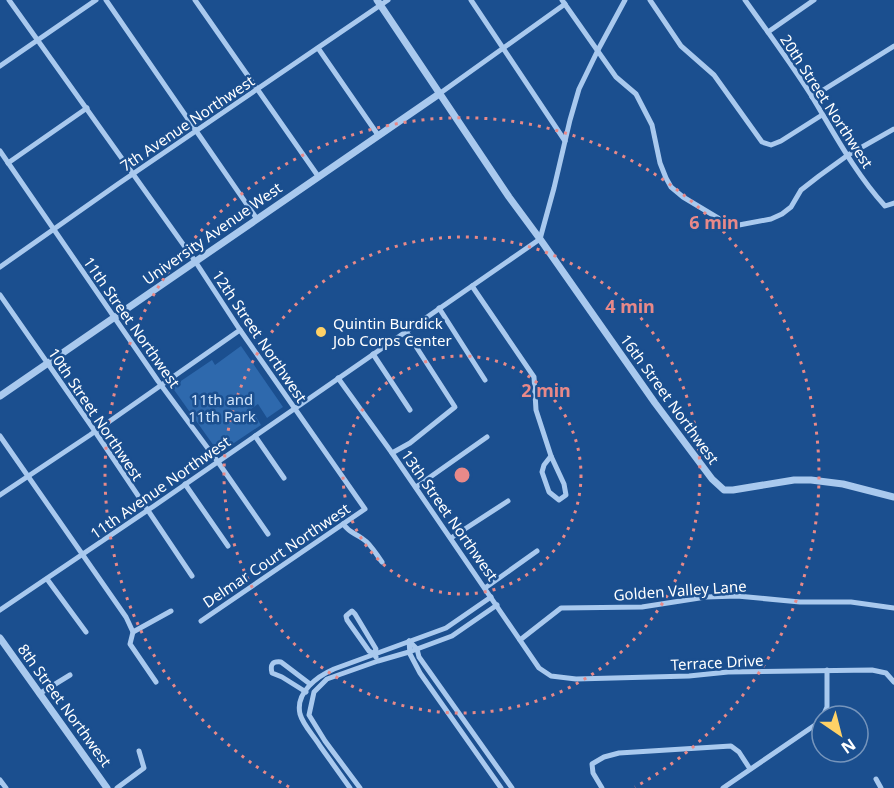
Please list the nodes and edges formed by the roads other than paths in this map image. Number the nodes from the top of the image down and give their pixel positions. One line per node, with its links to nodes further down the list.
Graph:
1 (9, 0): 14 (street, 12th Street Northwest)
2 (96, 0): 14 (street)
3 (105, 0): 26 (street)
4 (195, 0): 20 (street)
5 (388, 0): 12 (street, 7th Avenue Northwest)
6 (471, 0): 17 (street)
7 (625, 0): 18 (street)
8 (650, 0): 24 (street)
9 (745, 0): 13 (street, 20th Street Northwest)
10 (814, 0): 13 (street)
11 (563, 2): 17 (street); 18 (street)
12 (379, 3): 16 (street, 7th Avenue Northwest); 21 (street, 16th Street Northwest)
13 (768, 32): 22 (street, 20th Street Northwest)
14 (38, 40): 19 (street); 23 (street, 12th Street Northwest)
15 (894, 46): 22 (street)
16 (318, 48): 20 (street, 7th Avenue Northwest); 27 (street)
17 (504, 48): 21 (street); 28 (street)
18 (598, 50): 28 (street); 30 (street)
19 (0, 66)
20 (258, 89): 26 (street, 7th Avenue Northwest); 33 (street)
21 (439, 94): 27 (street, University Avenue West); 37 (street, 16th Street Northwest)
22 (812, 97): 24 (street, 20th Street Northwest)
23 (87, 108): 31 (street); 32 (street, 12th Street Northwest)
24 (822, 115): 30 (street, 20th Street Northwest)
25 (894, 129): 30 (street)
26 (196, 131): 32 (street, 7th Avenue Northwest); 35 (street)
27 (378, 135): 33 (street, University Avenue West)
28 (566, 141): 37 (street)
29 (0, 151): 31 (street, 11th Street Northwest)
30 (848, 155): 34 (street, 20th Street Northwest)
31 (8, 163): 36 (street, 11th Street Northwest)
32 (133, 174): 36 (street, 7th Avenue Northwest); 38 (street, 12th Street Northwest)
33 (318, 176): 35 (street, University Avenue West)
34 (894, 203)
35 (257, 219): 38 (street, University Avenue West)
36 (54, 230): 39 (street, 7th Avenue Northwest); 43 (street, 11th Street Northwest)
37 (540, 238): 40 (street, 11th Avenue Northwest); 66 (street, 16th Street Northwest)
38 (195, 261): 43 (street, University Avenue West); 44 (street, 12th Street Northwest)
39 (0, 267)
40 (472, 286): 42 (street, 11th Avenue Northwest); 59 (street)
41 (0, 295): 47 (street, 10th Street Northwest)
42 (439, 308): 45 (street, 11th Avenue Northwest); 49 (street)
43 (114, 317): 47 (street, University Avenue West); 50 (street, 11th Street Northwest)
44 (240, 330): 50 (street); 52 (street, 12th Street Northwest)
45 (406, 331): 46 (street, 11th Avenue Northwest); 58 (street)
46 (373, 354): 48 (street, 11th Avenue Northwest); 53 (street)
47 (47, 363): 51 (street, University Avenue West); 54 (street, 10th Street Northwest)
48 (338, 378): 52 (street, 11th Avenue Northwest); 58 (street, 13th Street Northwest)
49 (485, 380)
50 (162, 385): 54 (street); 60 (street, 11th Street Northwest)
51 (0, 396)
52 (295, 409): 56 (street, 11th Avenue Northwest); 68 (street, 12th Street Northwest)
53 (410, 410)
54 (95, 432): 61 (street); 69 (street, 10th Street Northwest)
55 (0, 436): 61 (street)
56 (255, 436): 60 (street, 11th Avenue Northwest); 62 (street)
57 (487, 437): 64 (street)
58 (392, 453): 64 (street, 13th Street Northwest)
59 (551, 456): 59 (street)
60 (218, 462): 63 (street, 11th Avenue Northwest); 71 (street, 11th Street Northwest)
61 (28, 476): 65 (street); 75 (street)
62 (284, 478)
63 (185, 484): 69 (street, 11th Avenue Northwest); 73 (street)
64 (416, 487): 72 (street, 13th Street Northwest)
65 (0, 495)
66 (894, 497)
67 (508, 501): 72 (street)
68 (365, 509): 70 (street, Delmar Court Northwest)
69 (148, 510): 75 (street, 11th Avenue Northwest); 77 (street, 10th Street Northwest)
70 (343, 524): 76 (street); 85 (street, Delmar Court Northwest)
71 (268, 534)
72 (451, 538): 79 (street, 13th Street Northwest)
73 (228, 546)
74 (537, 551): 79 (street)
75 (82, 555): 78 (street, 11th Avenue Northwest); 87 (street)
76 (382, 562)
77 (192, 576)
78 (47, 579): 83 (street, 11th Avenue Northwest); 86 (street)
79 (485, 588): 80 (street, 13th Street Northwest)
80 (491, 597): 81 (street, 13th Street Northwest); 90 (street)
81 (497, 605): 89 (street, 13th Street Northwest); 91 (street)
82 (894, 608): 89 (street, Golden Valley Lane)
83 (0, 610)
84 (171, 610): 87 (street)
85 (201, 621)
86 (86, 632)
87 (134, 632): 98 (street)
88 (0, 638): 103 (street, 8th Street Northwest)
89 (520, 640): 95 (street, 13th Street Northwest)
90 (409, 641): 91 (street); 92 (street); 93 (street)
91 (417, 649): 92 (street); 117 (street)
92 (410, 652): 94 (street); 116 (street)
93 (374, 654): 93 (street); 94 (street); 100 (street)
94 (378, 661): 101 (street)
95 (539, 668): 96 (street, Terrace Drive)
96 (827, 670): 99 (street, Terrace Drive); 105 (street)
97 (70, 675): 103 (street)
98 (156, 682)
99 (894, 682)
100 (310, 684): 101 (street); 102 (street); 102 (street)
101 (316, 689): 104 (street)
102 (305, 692): 104 (street); 114 (street)
103 (39, 694): 112 (street, 8th Street Northwest)
104 (312, 696): 115 (street)
105 (827, 704)
106 (810, 728): 108 (street)
107 (139, 751): 113 (street)
108 (750, 769): 118 (street); 119 (street)
109 (876, 779): 120 (street)
110 (0, 780): 111 (street)
111 (6, 788)
112 (107, 788)
113 (117, 788)
114 (350, 788)
115 (360, 788)
116 (501, 788)
117 (512, 788)
118 (602, 788)
119 (723, 788)
120 (881, 788)

